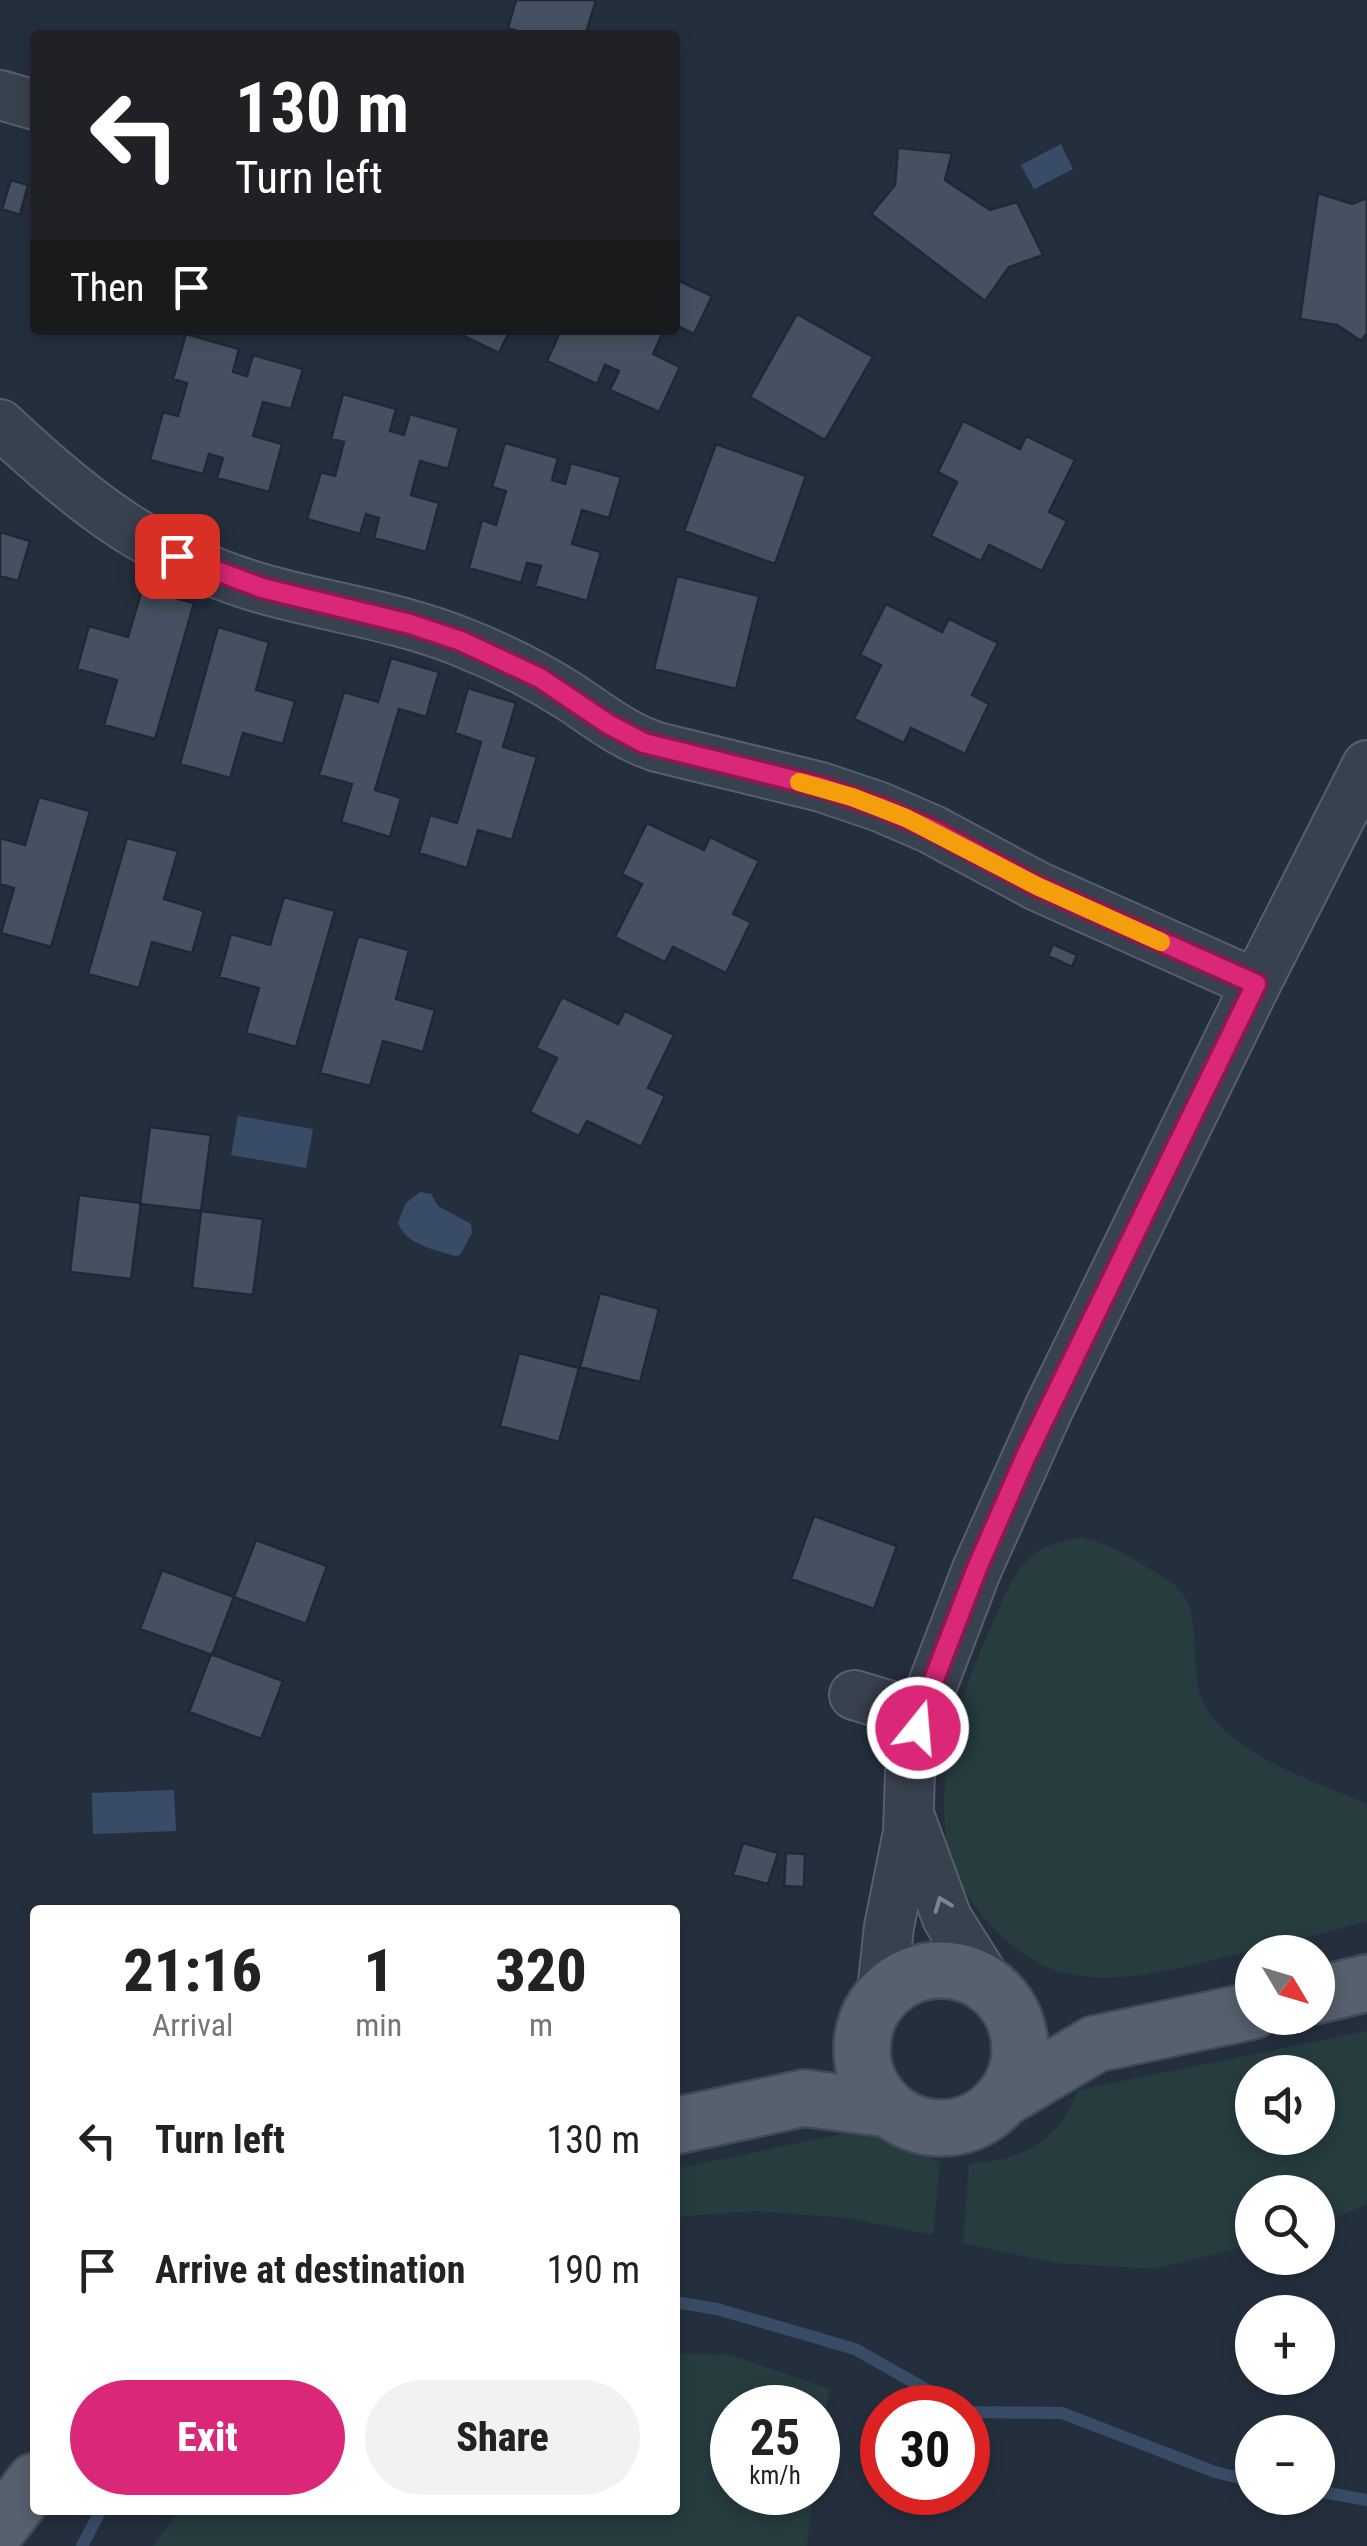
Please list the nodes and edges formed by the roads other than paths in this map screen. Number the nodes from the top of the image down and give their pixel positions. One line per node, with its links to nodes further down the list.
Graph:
1 (0, 95): 2 (street)
2 (30, 103)
3 (0, 424): 5 (street)
4 (1367, 766): 5 (street)
5 (1256, 984): 7 (street)
6 (854, 1695): 7 (street)
7 (921, 1714): 8 (street)
8 (909, 1814): 11 (street, one-way to 8); 12 (street)
9 (1367, 1983): 10 (main road)
10 (1335, 1991)
11 (996, 1992): 12 (main road); 14 (main road); 16 (main road)
12 (874, 2010): 15 (main road); 17 (main road)
13 (1235, 2015): 14 (main road)
14 (1095, 2044): 16 (main road)
15 (804, 2098): 17 (main road); 18 (main road)
16 (1001, 2100): 17 (main road)
17 (889, 2109)
18 (680, 2125)
19 (30, 2488): 20 (main road)
20 (0, 2526)

